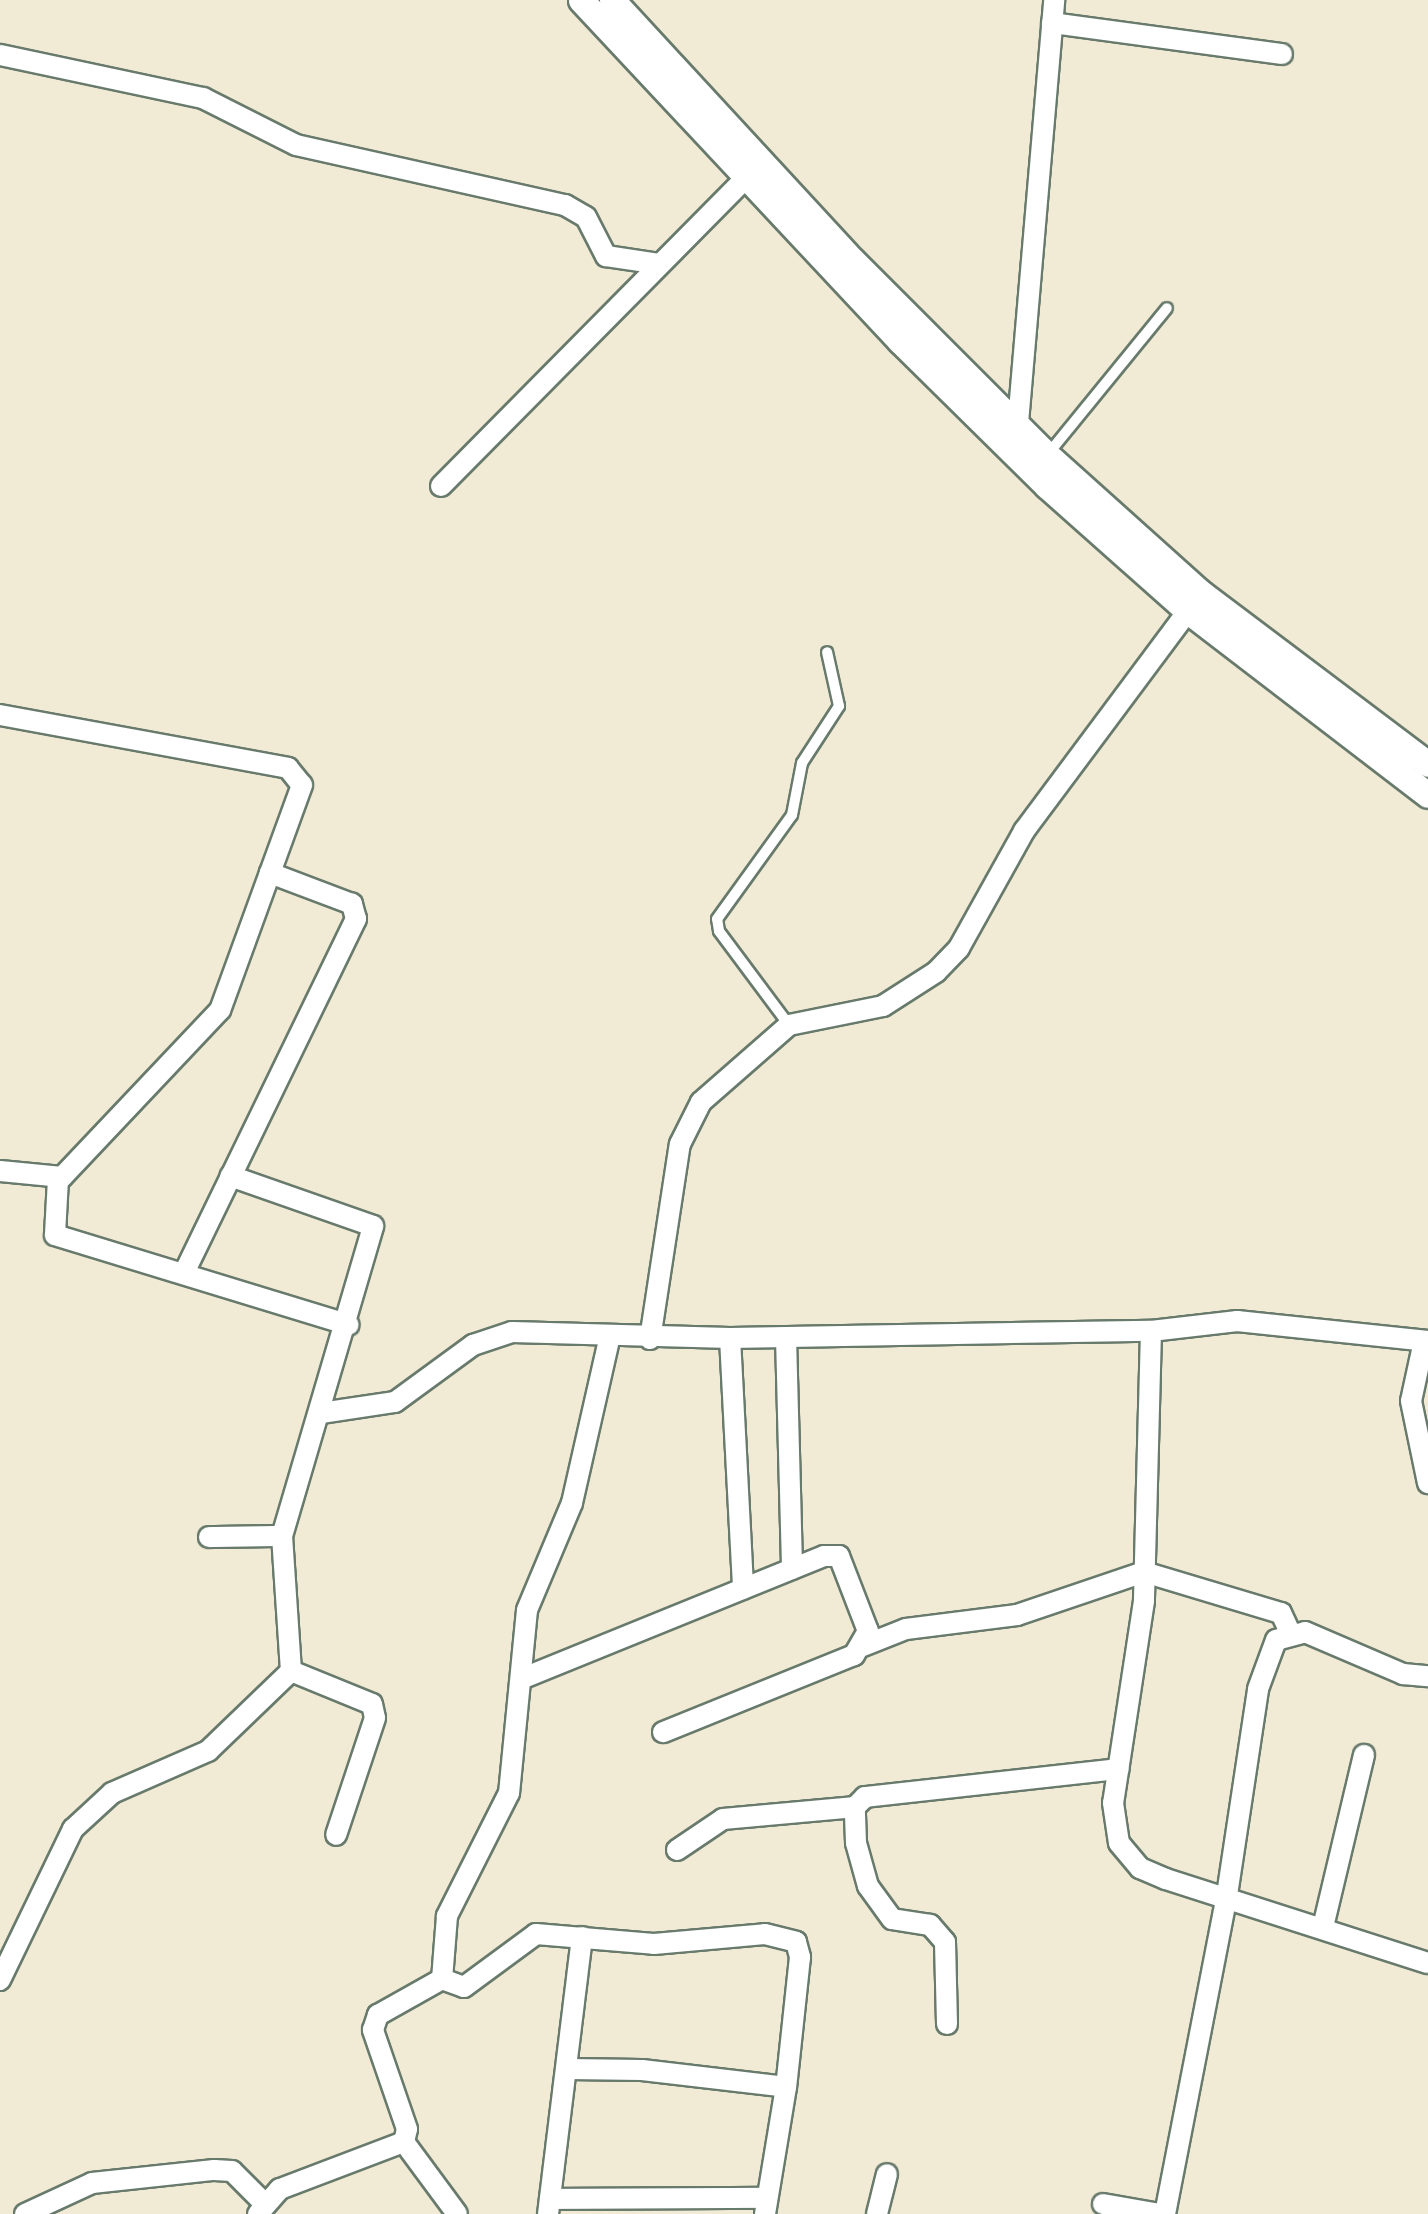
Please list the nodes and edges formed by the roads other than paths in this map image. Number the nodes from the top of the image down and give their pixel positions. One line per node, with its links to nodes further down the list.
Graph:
1 (581, 0): 7 (street)
2 (612, 0): 10 (street)
3 (1054, 0): 4 (street)
4 (1052, 23): 5 (street); 10 (street)
5 (1282, 54)
6 (0, 55): 8 (street)
7 (747, 176): 8 (street); 13 (street)
8 (660, 264): 12 (street)
9 (1167, 308): 11 (lane)
10 (1018, 423): 11 (street)
11 (1048, 454): 16 (street)
12 (441, 486)
13 (1188, 611): 17 (street); 19 (street)
14 (828, 652): 19 (lane)
15 (0, 715): 18 (street)
16 (1428, 764)
17 (1428, 795)
18 (270, 874): 21 (street); 22 (street)
19 (789, 1025): 28 (street)
20 (0, 1172): 22 (street)
21 (230, 1176): 23 (street); 24 (street)
22 (58, 1179): 23 (street)
23 (184, 1272): 24 (street)
24 (349, 1325): 31 (street)
25 (1151, 1331): 26 (street); 30 (street); 36 (street)
26 (786, 1337): 27 (street); 35 (street)
27 (730, 1338): 28 (street); 37 (street)
28 (650, 1339): 29 (street)
29 (609, 1340): 31 (street); 42 (street)
30 (1426, 1341): 32 (street)
31 (321, 1413): 33 (street)
32 (1428, 1483)
33 (282, 1536): 34 (street); 40 (street)
34 (209, 1538)
35 (792, 1568): 37 (street); 39 (street)
36 (1144, 1572): 38 (street); 39 (street); 45 (street)
37 (744, 1588): 42 (street)
38 (1290, 1632): 41 (street); 49 (street)
39 (862, 1646): 43 (street)
40 (291, 1671): 47 (street); 54 (street)
41 (1428, 1676)
42 (520, 1678): 53 (street)
43 (664, 1732)
44 (1364, 1756): 50 (street)
45 (1118, 1768): 46 (street); 49 (street)
46 (855, 1807): 48 (street); 55 (street)
47 (336, 1835)
48 (678, 1850)
49 (1228, 1895): 50 (street); 67 (street)
50 (1323, 1927): 52 (street)
51 (582, 1938): 53 (street); 56 (street); 57 (street)
52 (1428, 1963)
53 (442, 1978): 58 (street)
54 (0, 1980)
55 (947, 2024)
56 (568, 2069): 57 (street); 61 (street)
57 (786, 2087): 62 (street)
58 (404, 2142): 63 (street); 65 (street)
59 (887, 2174): 66 (street)
60 (1102, 2204): 67 (street)
61 (549, 2206): 62 (street)
62 (766, 2206)
63 (260, 2208): 64 (street)
64 (25, 2214)
65 (457, 2214)
66 (877, 2214)
67 (1163, 2214)

